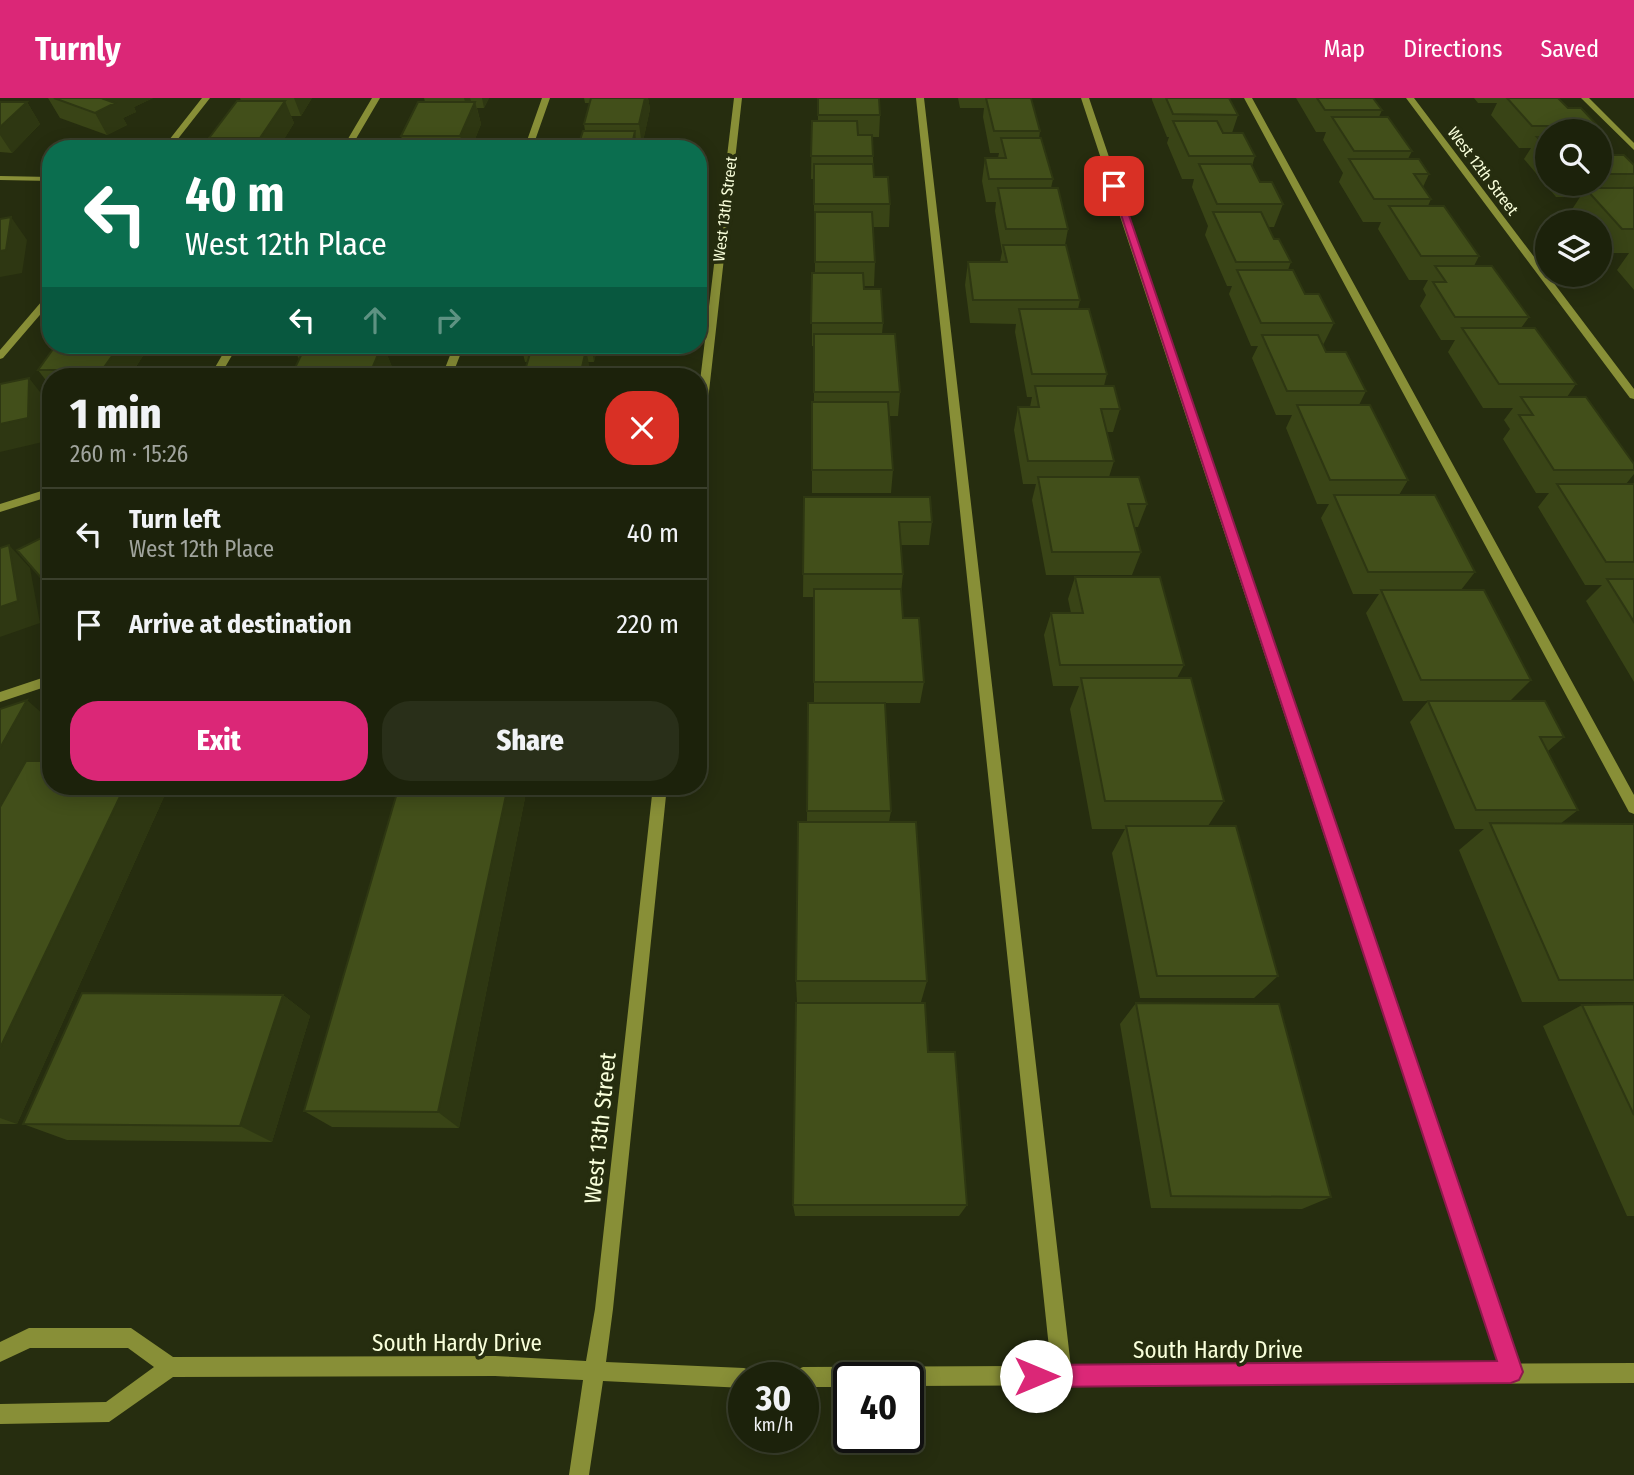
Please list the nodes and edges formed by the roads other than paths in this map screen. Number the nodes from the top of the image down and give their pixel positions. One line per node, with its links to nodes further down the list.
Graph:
1 (206, 98): 10 (street)
2 (376, 98): 11 (street)
3 (546, 98): 12 (street)
4 (738, 98): 18 (street, West 13th Street)
5 (920, 98): 31 (street)
6 (1085, 98): 29 (street)
7 (1248, 98): 25 (street)
8 (1410, 98): 19 (street, West 12th Street)
9 (1585, 98): 13 (street)
10 (173, 140)
11 (351, 140)
12 (531, 140)
13 (1634, 148)
14 (0, 178): 15 (street)
15 (42, 179)
16 (42, 307): 17 (street)
17 (0, 356)
18 (707, 368)
19 (1634, 396)
20 (42, 495): 21 (street)
21 (0, 508)
22 (42, 683): 23 (street)
23 (0, 697)
24 (659, 795): 28 (street, West 13th Street)
25 (1634, 808)
26 (0, 1352): 27 (street)
27 (170, 1367): 28 (street, South Hardy Drive); 34 (street)
28 (596, 1372): 32 (street, South Hardy Drive); 35 (street, West 13th Street)
29 (1511, 1372): 30 (street, South Hardy Drive); 31 (street, South Hardy Drive)
30 (1634, 1373)
31 (1062, 1376): 33 (street, South Hardy Drive)
32 (728, 1377)
33 (819, 1377)
34 (0, 1414)
35 (579, 1475)

